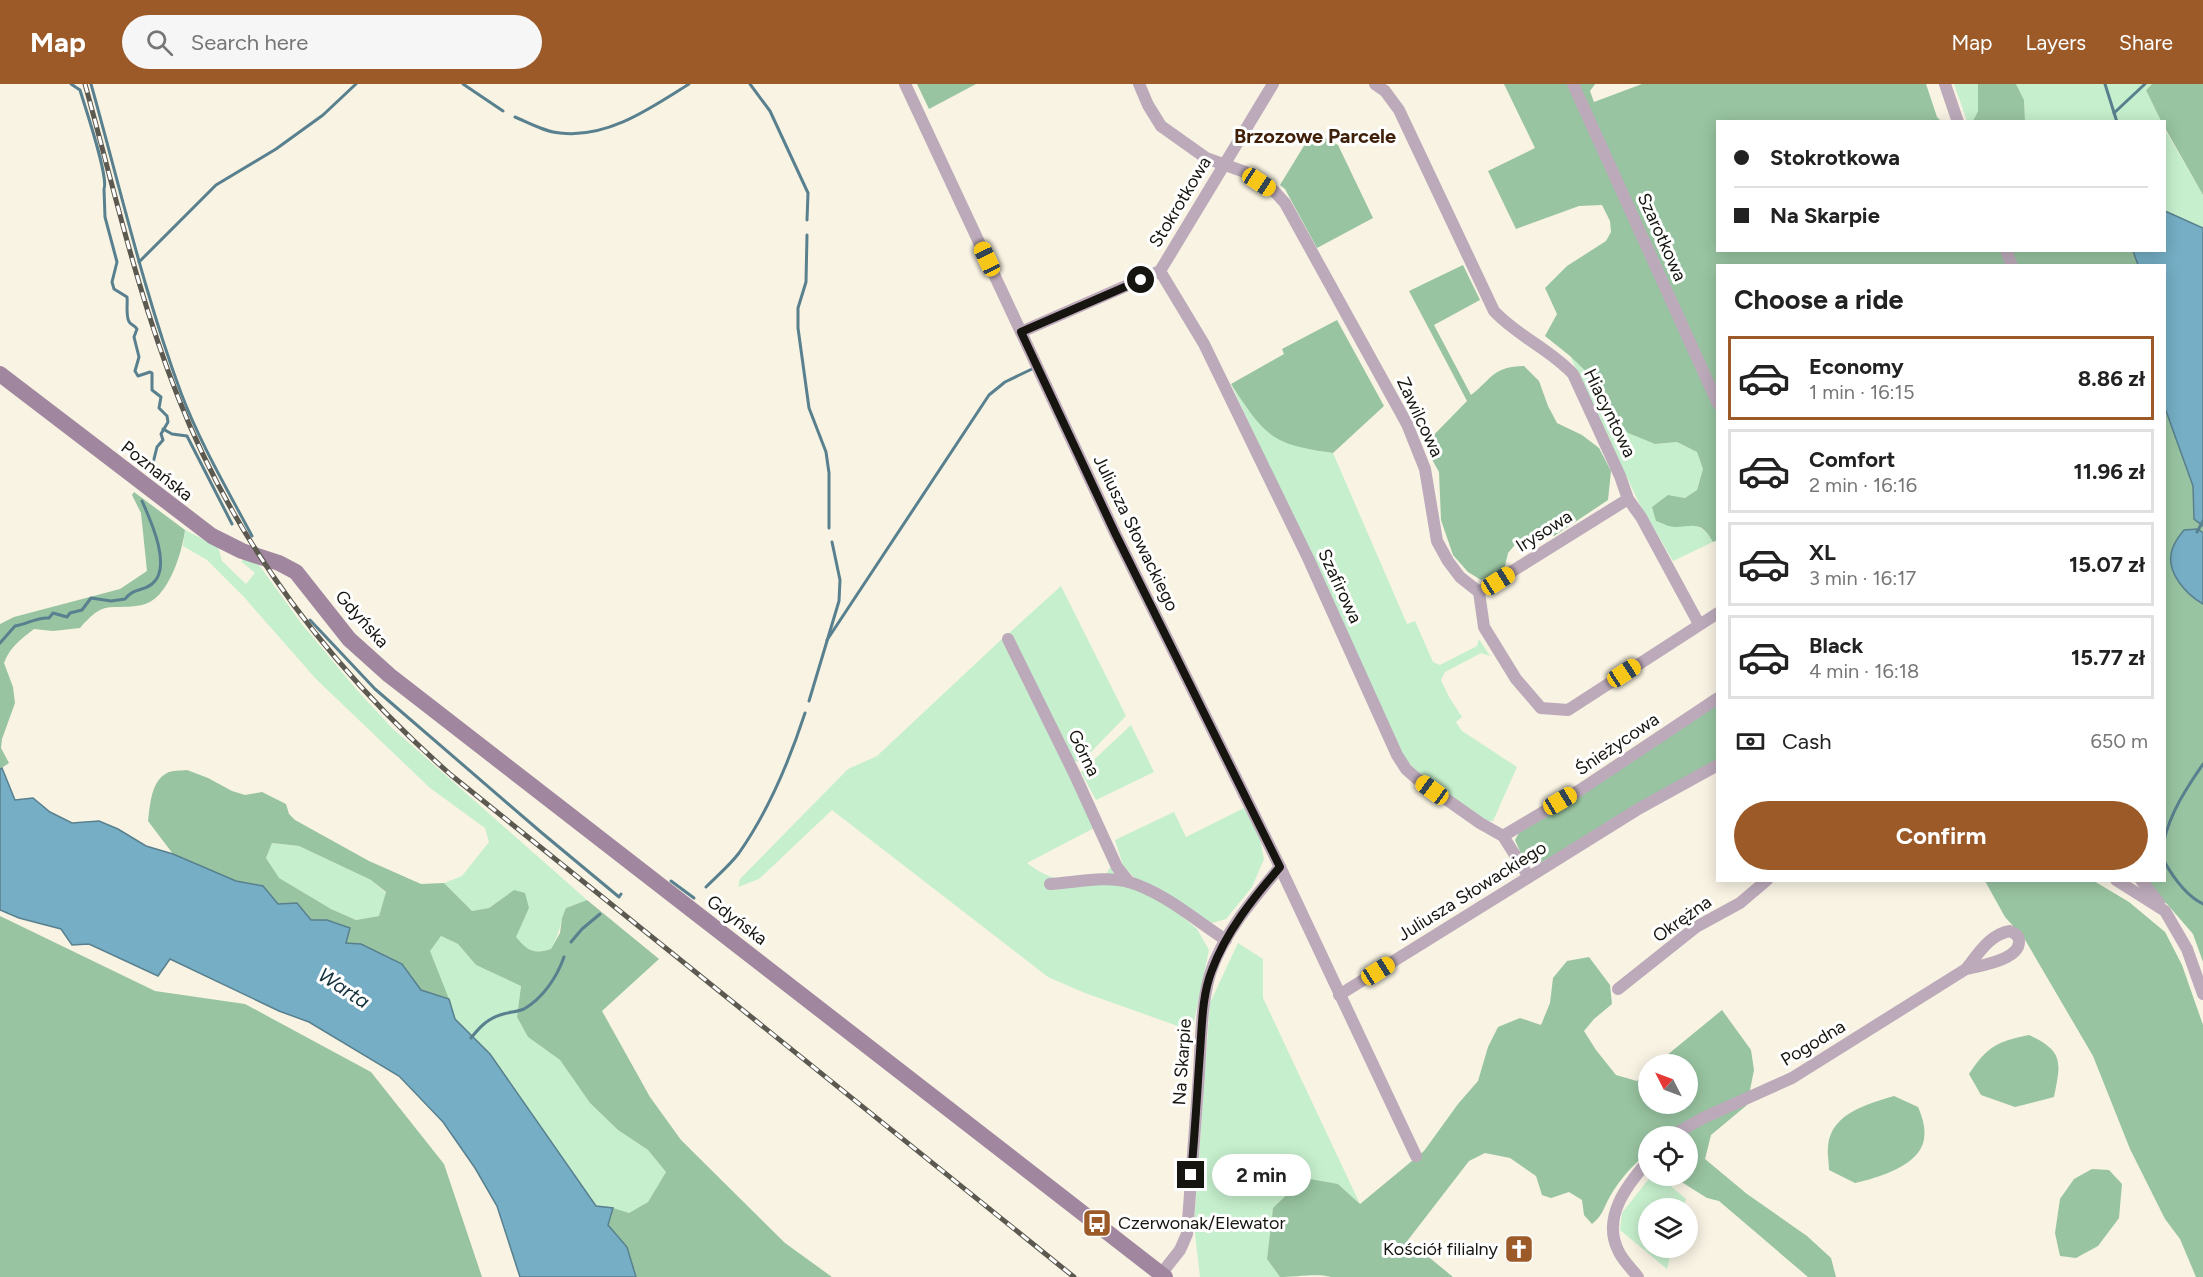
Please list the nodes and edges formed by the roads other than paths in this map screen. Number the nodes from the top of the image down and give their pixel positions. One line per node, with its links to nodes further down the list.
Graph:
1 (906, 84): 10 (street, Juliusza Słowackiego)
2 (1139, 84): 8 (street, Zawilcowa)
3 (1273, 84): 8 (street, Stokrotkowa)
4 (1375, 84): 13 (street, Hiacyntowa)
5 (1572, 84): 12 (street, Szarotkowa)
6 (1945, 84): 7 (street)
7 (1957, 120)
8 (1224, 165): 9 (street, Stokrotkowa); 15 (street, Zawilcowa)
9 (1160, 272): 10 (street, Stokrotkowa); 21 (street, Szafirowa)
10 (1021, 332): 22 (street, Juliusza Słowackiego)
11 (0, 374): 14 (main road, Poznańska)
12 (1716, 400)
13 (1628, 499): 15 (street, Irysowa); 17 (street, Hiacyntowa)
14 (302, 578): 38 (main road, Gdyńska)
15 (1479, 592): 17 (street)
16 (1716, 614): 17 (street)
17 (1700, 624)
18 (1008, 639): 24 (street, Górna)
19 (1716, 699): 21 (street, Śnieżycowa)
20 (1716, 766): 23 (street, Juliusza Słowackiego)
21 (1503, 836): 23 (street)
22 (1280, 867): 30 (street, Na Skarpie); 34 (street, Juliusza Słowackiego)
23 (1528, 877): 34 (street, Juliusza Słowackiego)
24 (1129, 882): 28 (street); 30 (street)
25 (1765, 882): 32 (street, Okrężna)
26 (2119, 882): 29 (street)
27 (2143, 882): 29 (street)
28 (1050, 884)
29 (2165, 911): 33 (street)
30 (1226, 940): 38 (street, Na Skarpie)
31 (1966, 969): 35 (street, Pogodna)
32 (1618, 989)
33 (2203, 994)
34 (1339, 995): 36 (street, Juliusza Słowackiego)
35 (1689, 1126)
36 (1416, 1156)
37 (1638, 1174): 39 (street)
38 (1163, 1275)
39 (1638, 1277)

